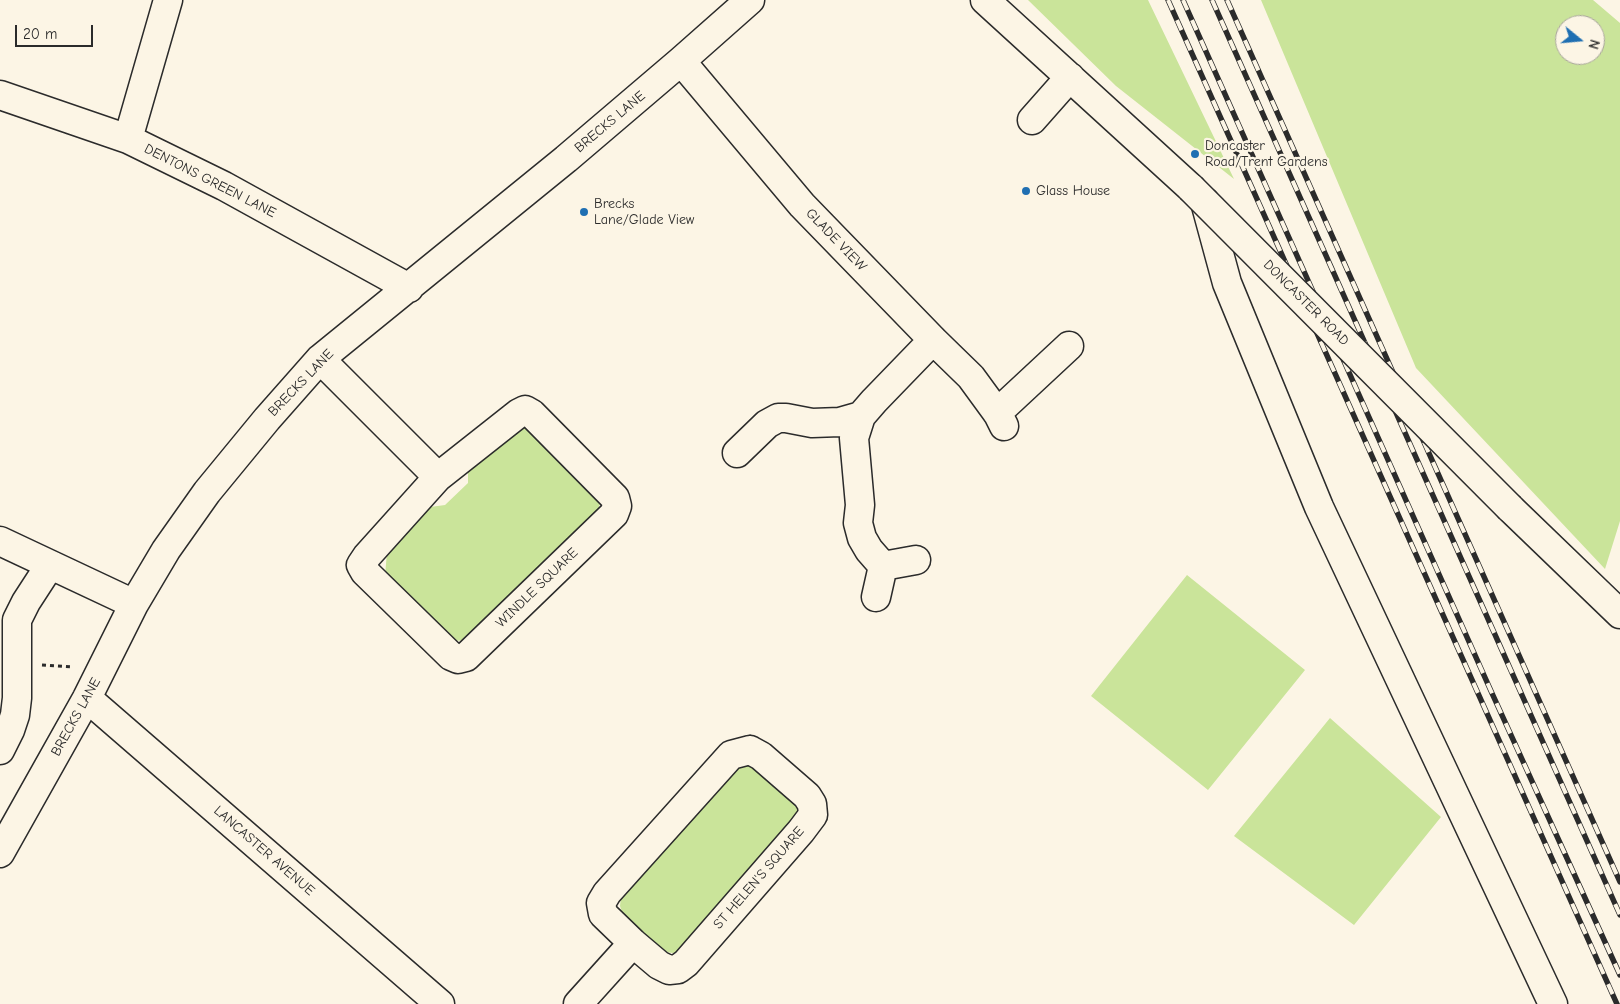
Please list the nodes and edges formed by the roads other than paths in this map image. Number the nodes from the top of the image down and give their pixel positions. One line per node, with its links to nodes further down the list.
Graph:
1 (168, 0): 8 (street)
2 (750, 0): 4 (street, BRECKS LANE)
3 (986, 0): 5 (street, DONCASTER ROAD)
4 (682, 61): 10 (street, BRECKS LANE); 11 (street, GLADE VIEW)
5 (1070, 77): 7 (street); 9 (street, DONCASTER ROAD)
6 (0, 95): 8 (street, DENTONS GREEN LANE)
7 (1032, 120)
8 (128, 139): 10 (street, DENTONS GREEN LANE)
9 (1198, 195): 23 (street, DONCASTER ROAD, bridge); 30 (street)
10 (410, 288): 13 (street, BRECKS LANE)
11 (933, 340): 12 (street, GLADE VIEW); 14 (street)
12 (1069, 346)
13 (320, 359): 16 (street); 22 (street, BRECKS LANE)
14 (861, 416): 15 (street); 20 (street)
15 (737, 453)
16 (438, 477): 16 (street, WINDLE SQUARE)
17 (0, 541): 19 (street)
18 (916, 560): 20 (street)
19 (50, 564): 22 (street); 25 (street)
20 (884, 566): 21 (street)
21 (876, 597)
22 (134, 604): 24 (street, BRECKS LANE)
23 (1620, 614)
24 (87, 698): 26 (street, BRECKS LANE); 28 (street, LANCASTER AVENUE)
25 (0, 750)
26 (0, 853)
27 (633, 943): 27 (street, ST HELEN'S SQUARE); 29 (street)
28 (440, 1004)
29 (578, 1004)
30 (1553, 1004)

